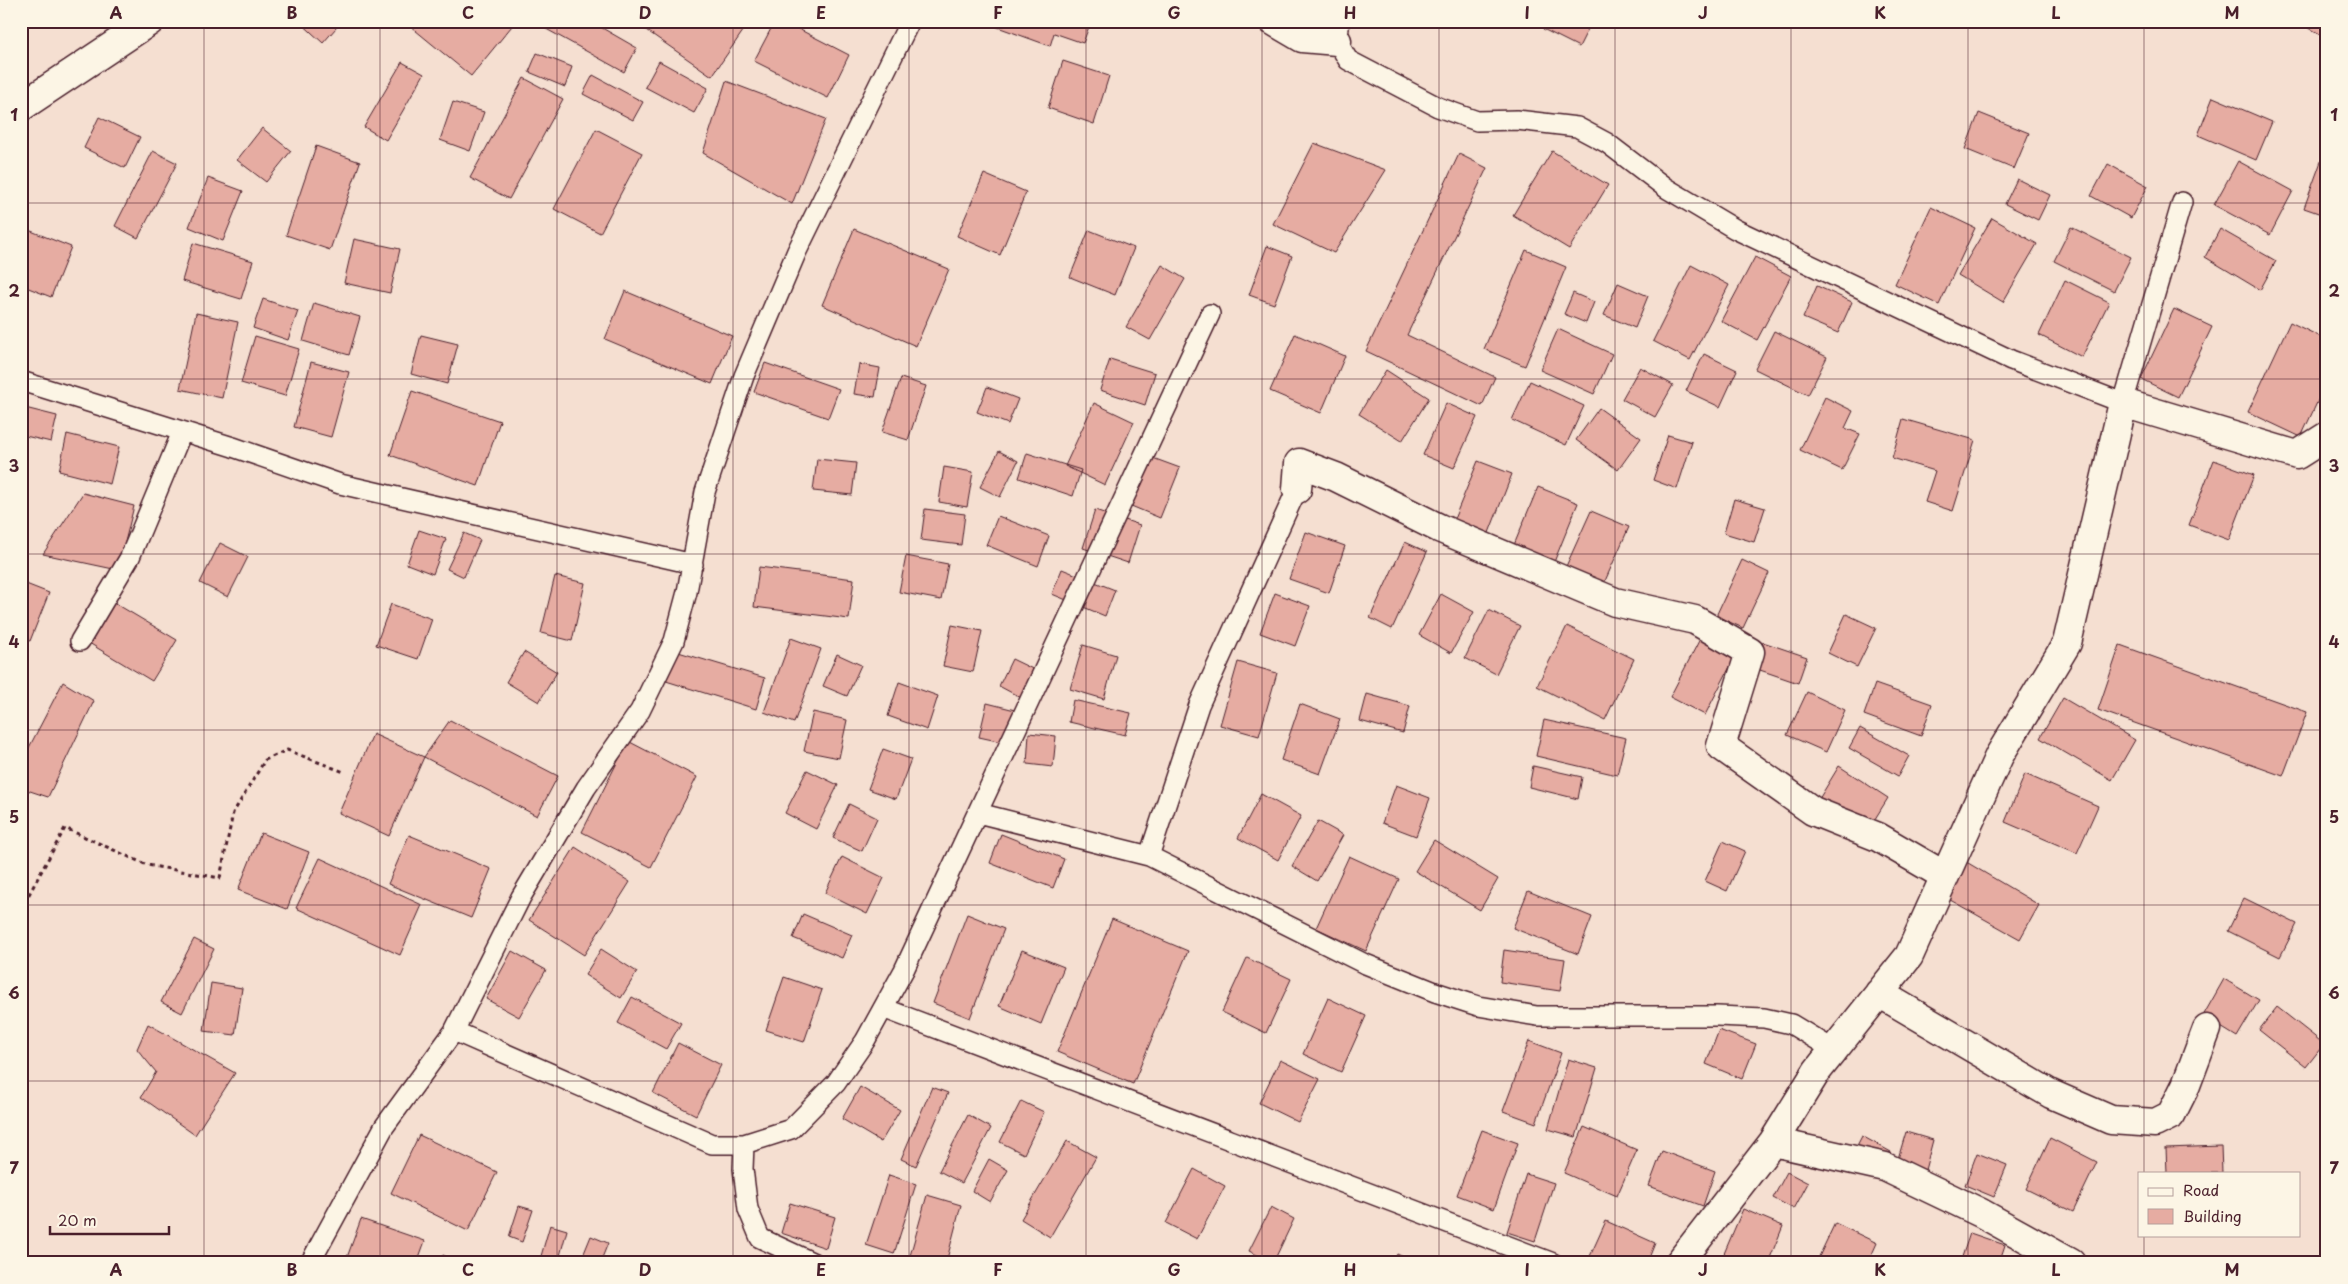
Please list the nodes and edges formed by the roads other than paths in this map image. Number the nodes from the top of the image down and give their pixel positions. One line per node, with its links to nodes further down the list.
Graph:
1 (150, 21): 5 (street)
2 (910, 21): 13 (lane)
3 (1274, 21): 4 (street)
4 (1338, 31): 9 (lane)
5 (21, 107)
6 (2182, 202): 9 (lane)
7 (1210, 314): 15 (lane)
8 (21, 380): 10 (lane)
9 (2123, 403): 11 (street); 17 (street)
10 (182, 432): 13 (lane); 14 (lane)
11 (2327, 436)
12 (1297, 489): 16 (lane); 17 (street)
13 (692, 564): 21 (lane)
14 (80, 641)
15 (978, 813): 16 (lane); 19 (lane)
16 (1149, 856): 22 (lane)
17 (1945, 876): 18 (street)
18 (1879, 993): 20 (street); 22 (street)
19 (883, 1008): 24 (lane); 27 (lane)
20 (2207, 1028)
21 (454, 1031): 24 (lane); 25 (lane)
22 (1834, 1050): 23 (street)
23 (1774, 1142): 28 (street); 29 (street)
24 (744, 1144): 26 (lane)
25 (310, 1263)
26 (814, 1263)
27 (1553, 1263)
28 (1679, 1263)
29 (2071, 1263)

